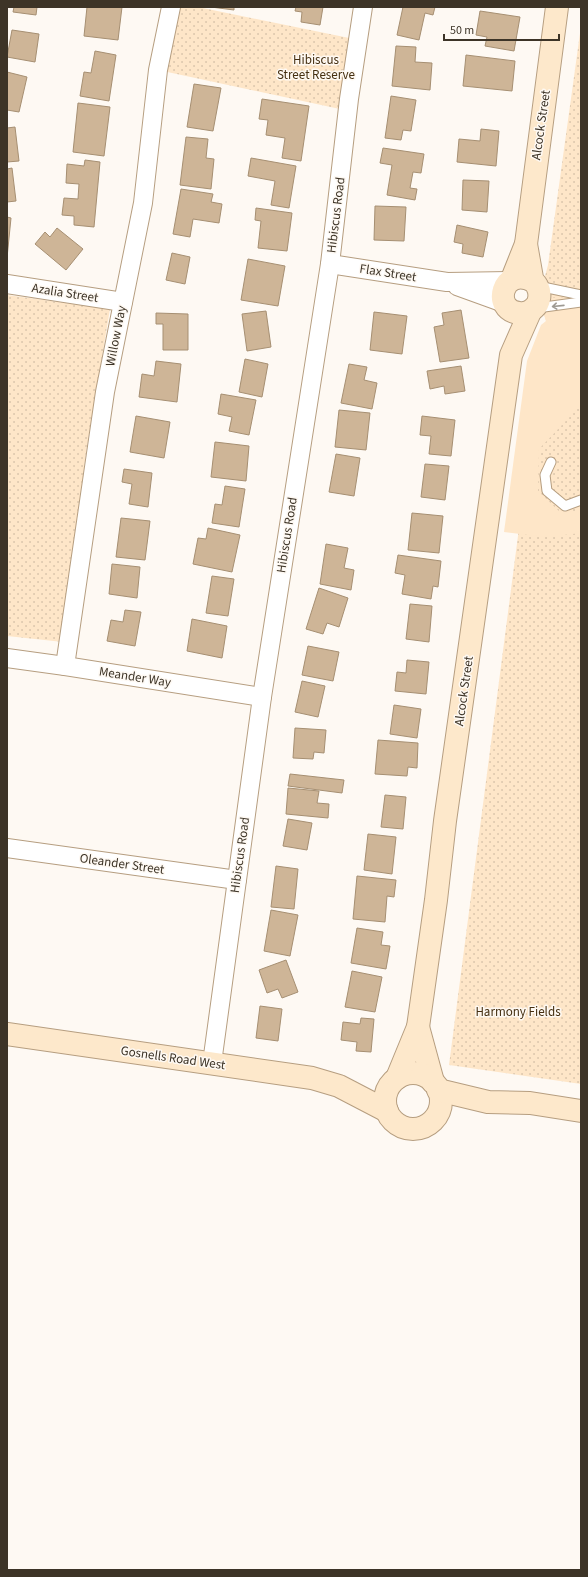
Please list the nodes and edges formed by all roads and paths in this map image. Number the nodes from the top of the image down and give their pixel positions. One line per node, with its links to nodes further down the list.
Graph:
1 (170, 7): 9 (street, Willow Way)
2 (364, 7): 4 (street, Hibiscus Road)
3 (557, 7): 6 (main road, Alcock Street)
4 (330, 264): 5 (street, Flax Street); 18 (street, Hibiscus Road)
5 (446, 282): 6 (street, Flax Street); 11 (street, Flax Street)
6 (523, 282): 8 (lane); 11 (main road, Alcock Street); 12 (main road, Alcock Street)
7 (7, 284): 9 (street, Azalia Street)
8 (581, 295)
9 (123, 302): 17 (street, Willow Way)
10 (581, 302): 12 (lane, one-way to 12)
11 (506, 306): 12 (main road); 13 (main road, Alcock Street)
12 (532, 310): 13 (main road, Alcock Street)
13 (511, 355): 21 (main road, Alcock Street)
14 (550, 462): 15 (lane)
15 (581, 500)
16 (7, 658): 17 (street, Meander Way)
17 (66, 666): 18 (street, Meander Way)
18 (262, 697): 20 (street, Hibiscus Road)
19 (7, 848): 20 (street, Oleander Street)
20 (237, 880): 23 (street, Hibiscus Road)
21 (418, 1027): 24 (main road, Alcock Street); 26 (main road, Alcock Street)
22 (7, 1034): 23 (main road, Gosnells Road West)
23 (212, 1063): 25 (main road, Gosnells Road West)
24 (395, 1080): 25 (main road, Gosnells Road West); 26 (main road, Gosnells Road West); 28 (main road)
25 (339, 1086): 28 (main road, Gosnells Road West)
26 (436, 1086): 27 (main road, Gosnells Road West); 30 (main road)
27 (488, 1102): 29 (main road, Gosnells Road West); 30 (main road, Gosnells Road West)
28 (387, 1111): 30 (main road, Gosnells Road West)
29 (581, 1111)
30 (434, 1118)

